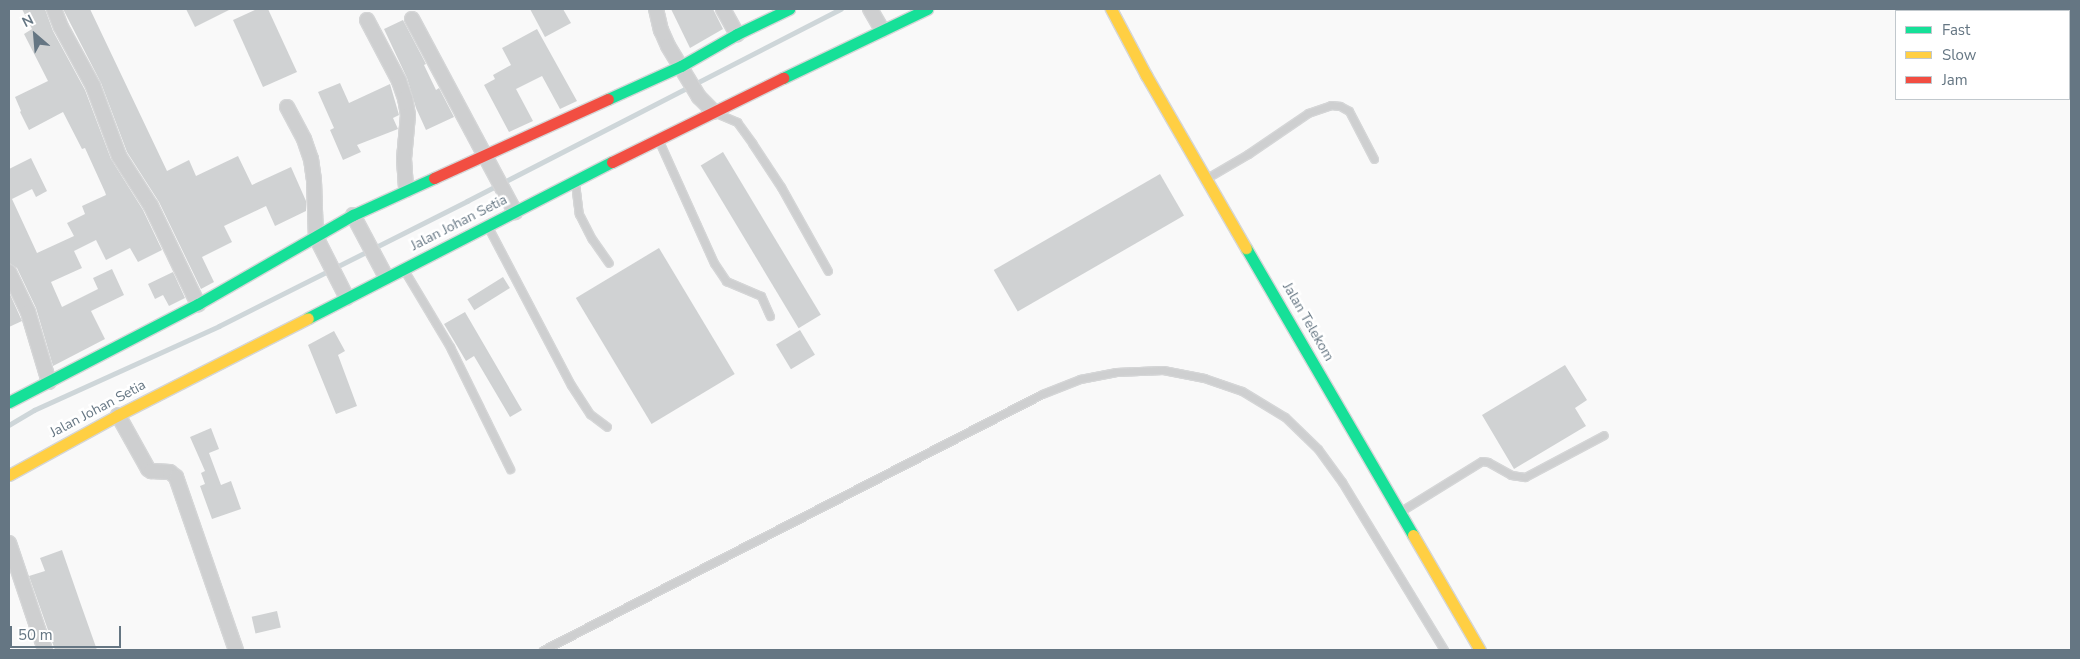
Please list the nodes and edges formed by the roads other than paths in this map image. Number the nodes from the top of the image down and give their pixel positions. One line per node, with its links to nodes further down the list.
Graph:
1 (54, 9): 30 (street)
2 (656, 9): 11 (street)
3 (723, 9): 10 (street)
4 (789, 9): 10 (street)
5 (927, 9): 9 (street, Jalan Johan Setia)
6 (1111, 9): 17 (street, Jalan Telekom)
7 (412, 19): 15 (street)
8 (367, 20): 19 (street)
9 (876, 20): 13 (street, Jalan Johan Setia)
10 (737, 34): 11 (street)
11 (683, 71): 13 (street); 15 (street)
12 (287, 107): 23 (street)
13 (714, 112): 14 (street, Jalan Johan Setia); 26 (lane)
14 (658, 138): 18 (street, Jalan Johan Setia); 31 (lane)
15 (484, 154): 19 (street); 20 (street)
16 (1374, 159): 17 (lane)
17 (1206, 178): 39 (street, Jalan Telekom)
18 (575, 182): 20 (street, Jalan Johan Setia); 24 (lane)
19 (406, 190): 21 (street)
20 (515, 212): 22 (street, Jalan Johan Setia)
21 (353, 214): 23 (street); 28 (street)
22 (487, 227): 25 (street, Jalan Johan Setia); 35 (lane)
23 (318, 241): 29 (street); 30 (street)
24 (609, 262)
25 (403, 268): 28 (street, Jalan Johan Setia); 37 (lane)
26 (828, 271)
27 (9, 272): 32 (street)
28 (386, 277): 29 (street, Jalan Johan Setia)
29 (347, 298): 34 (street, Jalan Johan Setia)
30 (198, 304): 32 (street)
31 (770, 316)
32 (49, 382): 33 (street)
33 (9, 402)
34 (118, 415): 38 (street, Jalan Johan Setia); 42 (street)
35 (607, 427)
36 (1604, 435): 39 (lane)
37 (510, 469)
38 (9, 475)
39 (1400, 511): 45 (street, Jalan Telekom)
40 (9, 548): 41 (street)
41 (45, 650)
42 (236, 650)
43 (543, 650): 44 (lane)
44 (1444, 650)
45 (1480, 650)

